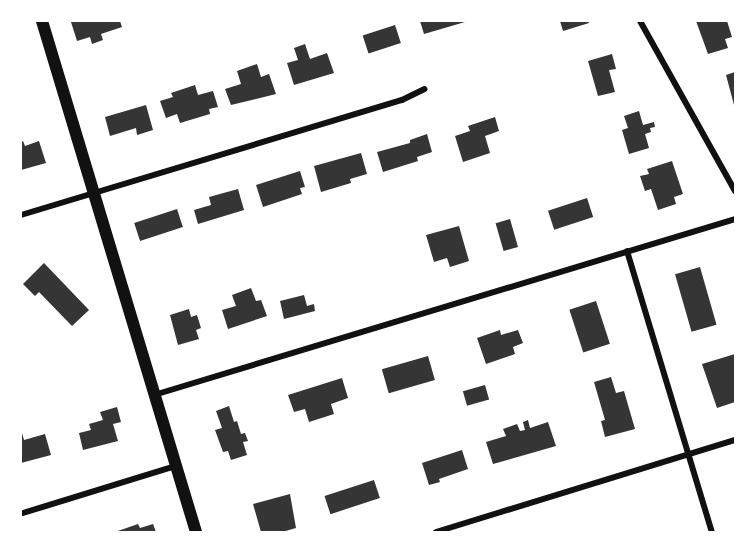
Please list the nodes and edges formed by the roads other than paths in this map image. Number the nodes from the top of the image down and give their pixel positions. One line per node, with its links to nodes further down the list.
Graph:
1 (42, 21): 5 (main road)
2 (640, 21): 4 (street)
3 (425, 89): 5 (street)
4 (735, 191)
5 (93, 194): 6 (street); 9 (main road)
6 (21, 215)
7 (735, 219): 8 (street)
8 (627, 251): 9 (street); 11 (street)
9 (154, 395): 12 (main road)
10 (735, 440): 11 (street)
11 (688, 454): 15 (street); 16 (street)
12 (176, 466): 13 (street); 14 (main road)
13 (23, 513)
14 (196, 532)
15 (436, 532)
16 (712, 532)

